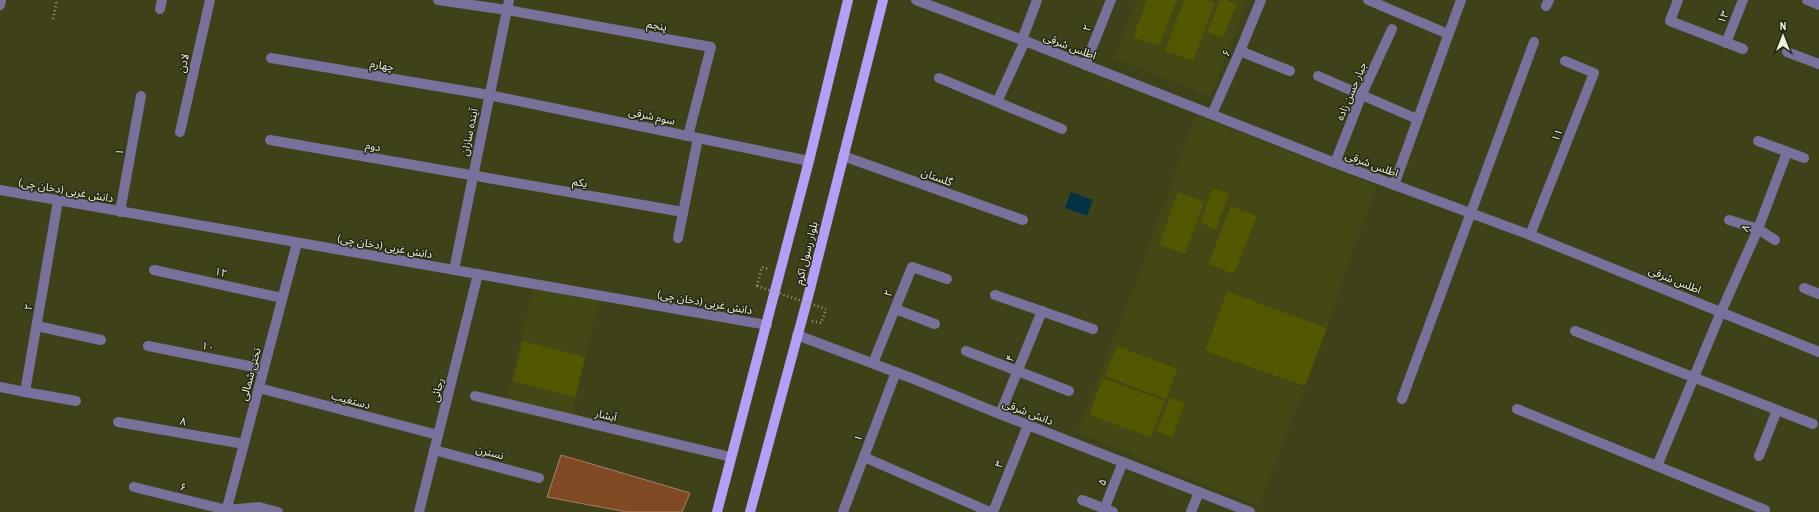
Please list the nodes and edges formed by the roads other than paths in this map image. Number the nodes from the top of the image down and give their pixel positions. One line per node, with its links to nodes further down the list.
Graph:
1 (1, 0): 15 (street)
2 (210, 0): 40 (street, لادن)
3 (438, 0): 16 (street)
4 (848, 0): 47 (main road, بلوار رسول اکرم)
5 (882, 0): 45 (main road, بلوار رسول اکرم)
6 (916, 0): 20 (street, اطلس شرقی)
7 (1037, 0): 20 (street)
8 (1111, 0): 29 (street, ۲)
9 (1261, 0): 24 (street, ۶)
10 (1368, 0): 19 (street)
11 (1461, 0): 19 (street)
12 (1678, 0): 22 (street)
13 (1743, 0): 22 (street, ۱۳)
14 (1807, 0): 17 (street)
15 (0, 5)
16 (508, 5): 33 (street, آینده سازان); 41 (street, پنجم)
17 (1819, 5)
18 (1392, 29): 34 (street, جبار حسن زاده)
19 (1448, 34): 38 (street)
20 (1023, 40): 29 (street, اطلس شرقی); 36 (street)
21 (1534, 42): 55 (street)
22 (1726, 43): 23 (street)
23 (1743, 49)
24 (1240, 51): 30 (street); 37 (street, ۶)
25 (1787, 52): 28 (street)
26 (271, 58): 33 (street, چهارم)
27 (1565, 61): 59 (street, ۱۱)
28 (1819, 64)
29 (1086, 65): 37 (street, اطلس شرقی)
30 (1290, 71)
31 (1318, 76): 34 (street)
32 (939, 78): 36 (street)
33 (489, 94): 41 (street, سوم شرقی); 49 (street, آینده سازان)
34 (1362, 94): 38 (street); 48 (street, جبار حسن زاده)
35 (141, 96): 53 (street, ۱)
36 (998, 102): 39 (street)
37 (1212, 114): 48 (street, اطلس شرقی)
38 (1417, 119): 50 (street)
39 (1062, 129)
40 (180, 132)
41 (693, 137): 47 (street, سوم شرقی); 54 (street)
42 (270, 140): 49 (street, دوم)
43 (1758, 141): 44 (street)
44 (1787, 152): 46 (street); 58 (street, ۸)
45 (843, 156): 56 (street, گلستان); 79 (main road, بلوار رسول اکرم)
46 (1804, 158)
47 (809, 161): 75 (main road, بلوار رسول اکرم)
48 (1335, 163): 50 (street, اطلس شرقی)
49 (472, 176): 54 (street, یکم); 64 (street, آینده سازان)
50 (1394, 185): 55 (street, اطلس شرقی)
51 (0, 190): 52 (street, دانش غربی (دخان چی))
52 (58, 201): 53 (street, دانش غربی (دخان چی)); 76 (street, ۲)
53 (120, 212): 62 (street, دانش غربی (دخان چی))
54 (683, 212): 60 (street)
55 (1471, 214): 59 (street, اطلس شرقی); 94 (street)
56 (1023, 220)
57 (1729, 220): 58 (street)
58 (1758, 229): 61 (street); 73 (street, ۸)
59 (1530, 235): 73 (street, اطلس شرقی)
60 (678, 238)
61 (1775, 240)
62 (297, 242): 64 (street, دانش غربی (دخان چی)); 70 (street, تختی شمالی)
63 (154, 270): 70 (street, ۱۲)
64 (454, 270): 65 (street, دانش غربی (دخان چی))
65 (478, 274): 75 (street, دانش غربی (دخان چی)); 102 (street, رجائی)
66 (947, 279): 71 (street, ۲)
67 (1804, 288): 68 (street)
68 (1819, 294)
69 (995, 295): 72 (street)
70 (282, 298): 85 (street, تختی شمالی)
71 (895, 309): 74 (street); 84 (street, ۲)
72 (1042, 311): 77 (street); 86 (street, ۴)
73 (1721, 312): 82 (street, اطلس شرقی); 88 (street, ۸)
74 (935, 324)
75 (767, 325): 106 (main road, بلوار رسول اکرم)
76 (37, 326): 80 (street); 92 (street, ۲)
77 (1093, 329)
78 (1575, 331): 88 (street)
79 (797, 335): 84 (street, دانش شرقی); 120 (main road, بلوار رسول اکرم)
80 (101, 340)
81 (148, 346): 85 (street, ۱۰)
82 (1818, 348)
83 (966, 351): 86 (street)
84 (872, 363): 87 (street, دانش شرقی)
85 (264, 369): 90 (street, تختی شمالی)
86 (1018, 370): 91 (street); 98 (street, ۴)
87 (896, 372): 98 (street, دانش شرقی); 107 (street, ۱)
88 (1694, 376): 97 (street); 109 (street, ۸)
89 (0, 387): 92 (street)
90 (259, 388): 102 (street, دستغیب); 103 (street, تختی شمالی)
91 (1069, 391)
92 (25, 392): 95 (street)
93 (475, 396): 106 (street, آبشار)
94 (1402, 399)
95 (76, 402)
96 (1517, 409): 109 (street)
97 (1777, 410): 100 (street); 105 (street)
98 (1000, 414): 101 (street, دانش شرقی)
99 (118, 422): 103 (street, ۸)
100 (1813, 424)
101 (1028, 425): 108 (street, دانش شرقی); 123 (street, ۳)
102 (438, 435): 104 (street, رجائی)
103 (244, 444): 115 (street, تختی شمالی)
104 (434, 450): 110 (street, نسترن); 118 (street, رجائی)
105 (1759, 456)
106 (731, 457): 119 (main road, بلوار رسول اکرم)
107 (864, 457): 121 (street, ۱); 122 (street)
108 (1124, 462): 112 (street, دانش شرقی); 116 (street, ۵)
109 (1657, 466): 114 (street)
110 (539, 478)
111 (134, 487): 115 (street, ۶)
112 (1199, 492): 124 (street); 125 (street, دانش شرقی)
113 (1082, 500): 116 (street)
114 (1765, 510)
115 (226, 511): 117 (street, ۶)
116 (1107, 511)
117 (278, 512)
118 (419, 512)
119 (716, 512)
120 (750, 512)
121 (843, 512)
122 (990, 512)
123 (993, 512)
124 (1191, 512)
125 (1250, 512)

